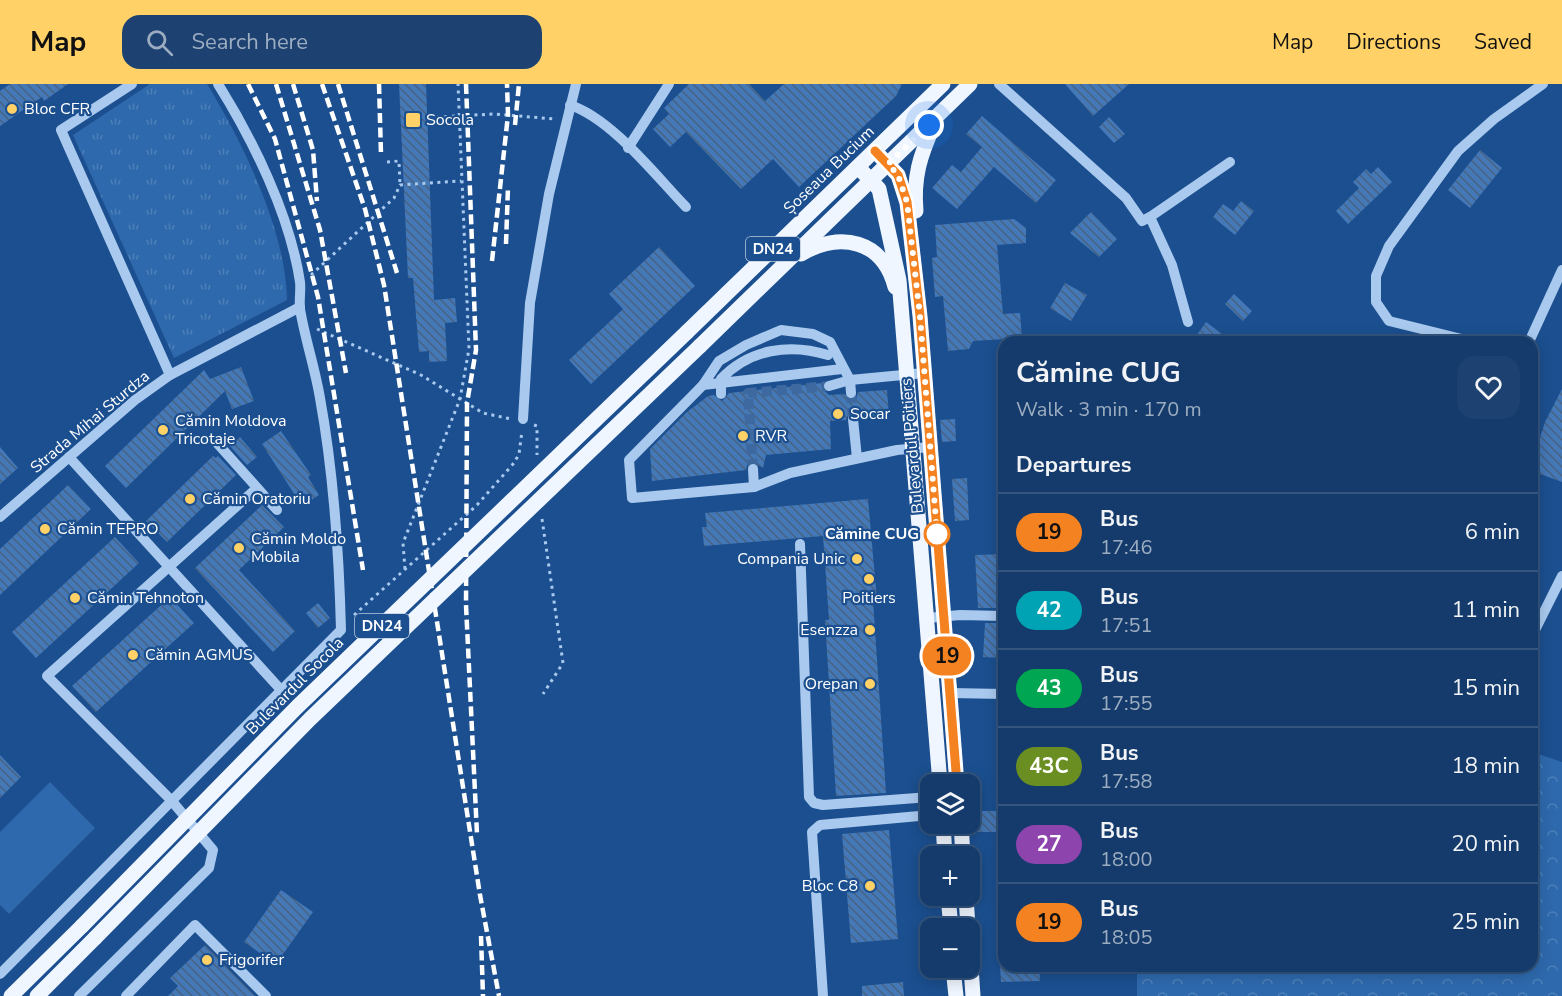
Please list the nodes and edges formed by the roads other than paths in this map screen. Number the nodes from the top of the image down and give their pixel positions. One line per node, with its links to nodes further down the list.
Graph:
1 (132, 84): 30 (street)
2 (218, 84): 21 (street)
3 (576, 84): 9 (street)
4 (669, 84): 11 (street)
5 (943, 84): 12 (main road, Șoseaua Bucium / DN24)
6 (970, 84): 10 (main road, DN24)
7 (999, 84): 18 (street)
8 (1543, 84): 26 (street)
9 (570, 105): 11 (street); 36 (street)
10 (938, 115): 14 (main road, DN24); 23 (main road)
11 (628, 148): 17 (street)
12 (875, 151): 14 (main road, Bulevardul Poitiers); 15 (main road, Șoseaua Bucium / DN24)
13 (1230, 162): 18 (street)
14 (888, 164): 16 (main road, DN24); 23 (main road, Bulevardul Poitiers)
15 (858, 166): 16 (main road, Bulevardul Poitiers); 25 (main road, Șoseaua Bucium / DN24)
16 (871, 180): 19 (main road, DN24); 22 (main road, Bulevardul Poitiers)
17 (686, 207)
18 (1150, 217): 24 (street)
19 (786, 263): 22 (main road); 67 (main road, DN24, bridge)
20 (1562, 270): 27 (street)
21 (300, 307): 30 (street, Strada Mihai Sturdza); 55 (street)
22 (902, 316): 31 (main road, Bulevardul Poitiers)
23 (920, 316): 28 (main road, Bulevardul Poitiers)
24 (1188, 322)
25 (687, 332): 66 (main road, Bulevardul Socola / DN24, bridge)
26 (1450, 336)
27 (1532, 336)
28 (924, 373): 31 (street); 39 (main road, Bulevardul Poitiers)
29 (846, 374): 31 (street); 32 (street); 32 (street); 33 (street); 34 (street); 35 (street, bridge)
30 (170, 375): 41 (street, Strada Mihai Sturdza)
31 (907, 375): 40 (main road, Bulevardul Poitiers)
32 (703, 386): 44 (street)
33 (829, 386)
34 (851, 393)
35 (721, 394)
36 (523, 419)
37 (854, 419): 42 (street)
38 (217, 443): 45 (street)
39 (930, 447): 40 (street); 51 (main road, Bulevardul Poitiers)
40 (913, 448): 42 (street); 53 (main road, Bulevardul Poitiers)
41 (69, 457): 47 (street, Strada Mihai Sturdza); 49 (street)
42 (857, 458): 44 (street)
43 (753, 469): 44 (street)
44 (754, 487)
45 (257, 488): 46 (street); 49 (street)
46 (277, 510)
47 (0, 517)
48 (800, 544): 60 (street)
49 (167, 567): 55 (street); 61 (street)
50 (1562, 576): 54 (street)
51 (944, 616): 52 (street); 53 (street); 56 (main road, Bulevardul Poitiers)
52 (998, 616)
53 (927, 618): 58 (main road, Bulevardul Poitiers)
54 (1538, 624)
55 (282, 691): 61 (street)
56 (950, 693): 57 (street); 59 (main road, Bulevardul Poitiers)
57 (998, 694)
58 (939, 774)
59 (956, 774)
60 (920, 799)
61 (171, 800): 63 (street); 68 (street)
62 (920, 816): 71 (street)
63 (0, 974)
64 (954, 978): 72 (main road)
65 (972, 978): 73 (main road)
66 (11, 996)
67 (37, 996)
68 (79, 996)
69 (126, 996): 70 (street)
70 (266, 996)
71 (823, 996)
72 (956, 996)
73 (973, 996)

